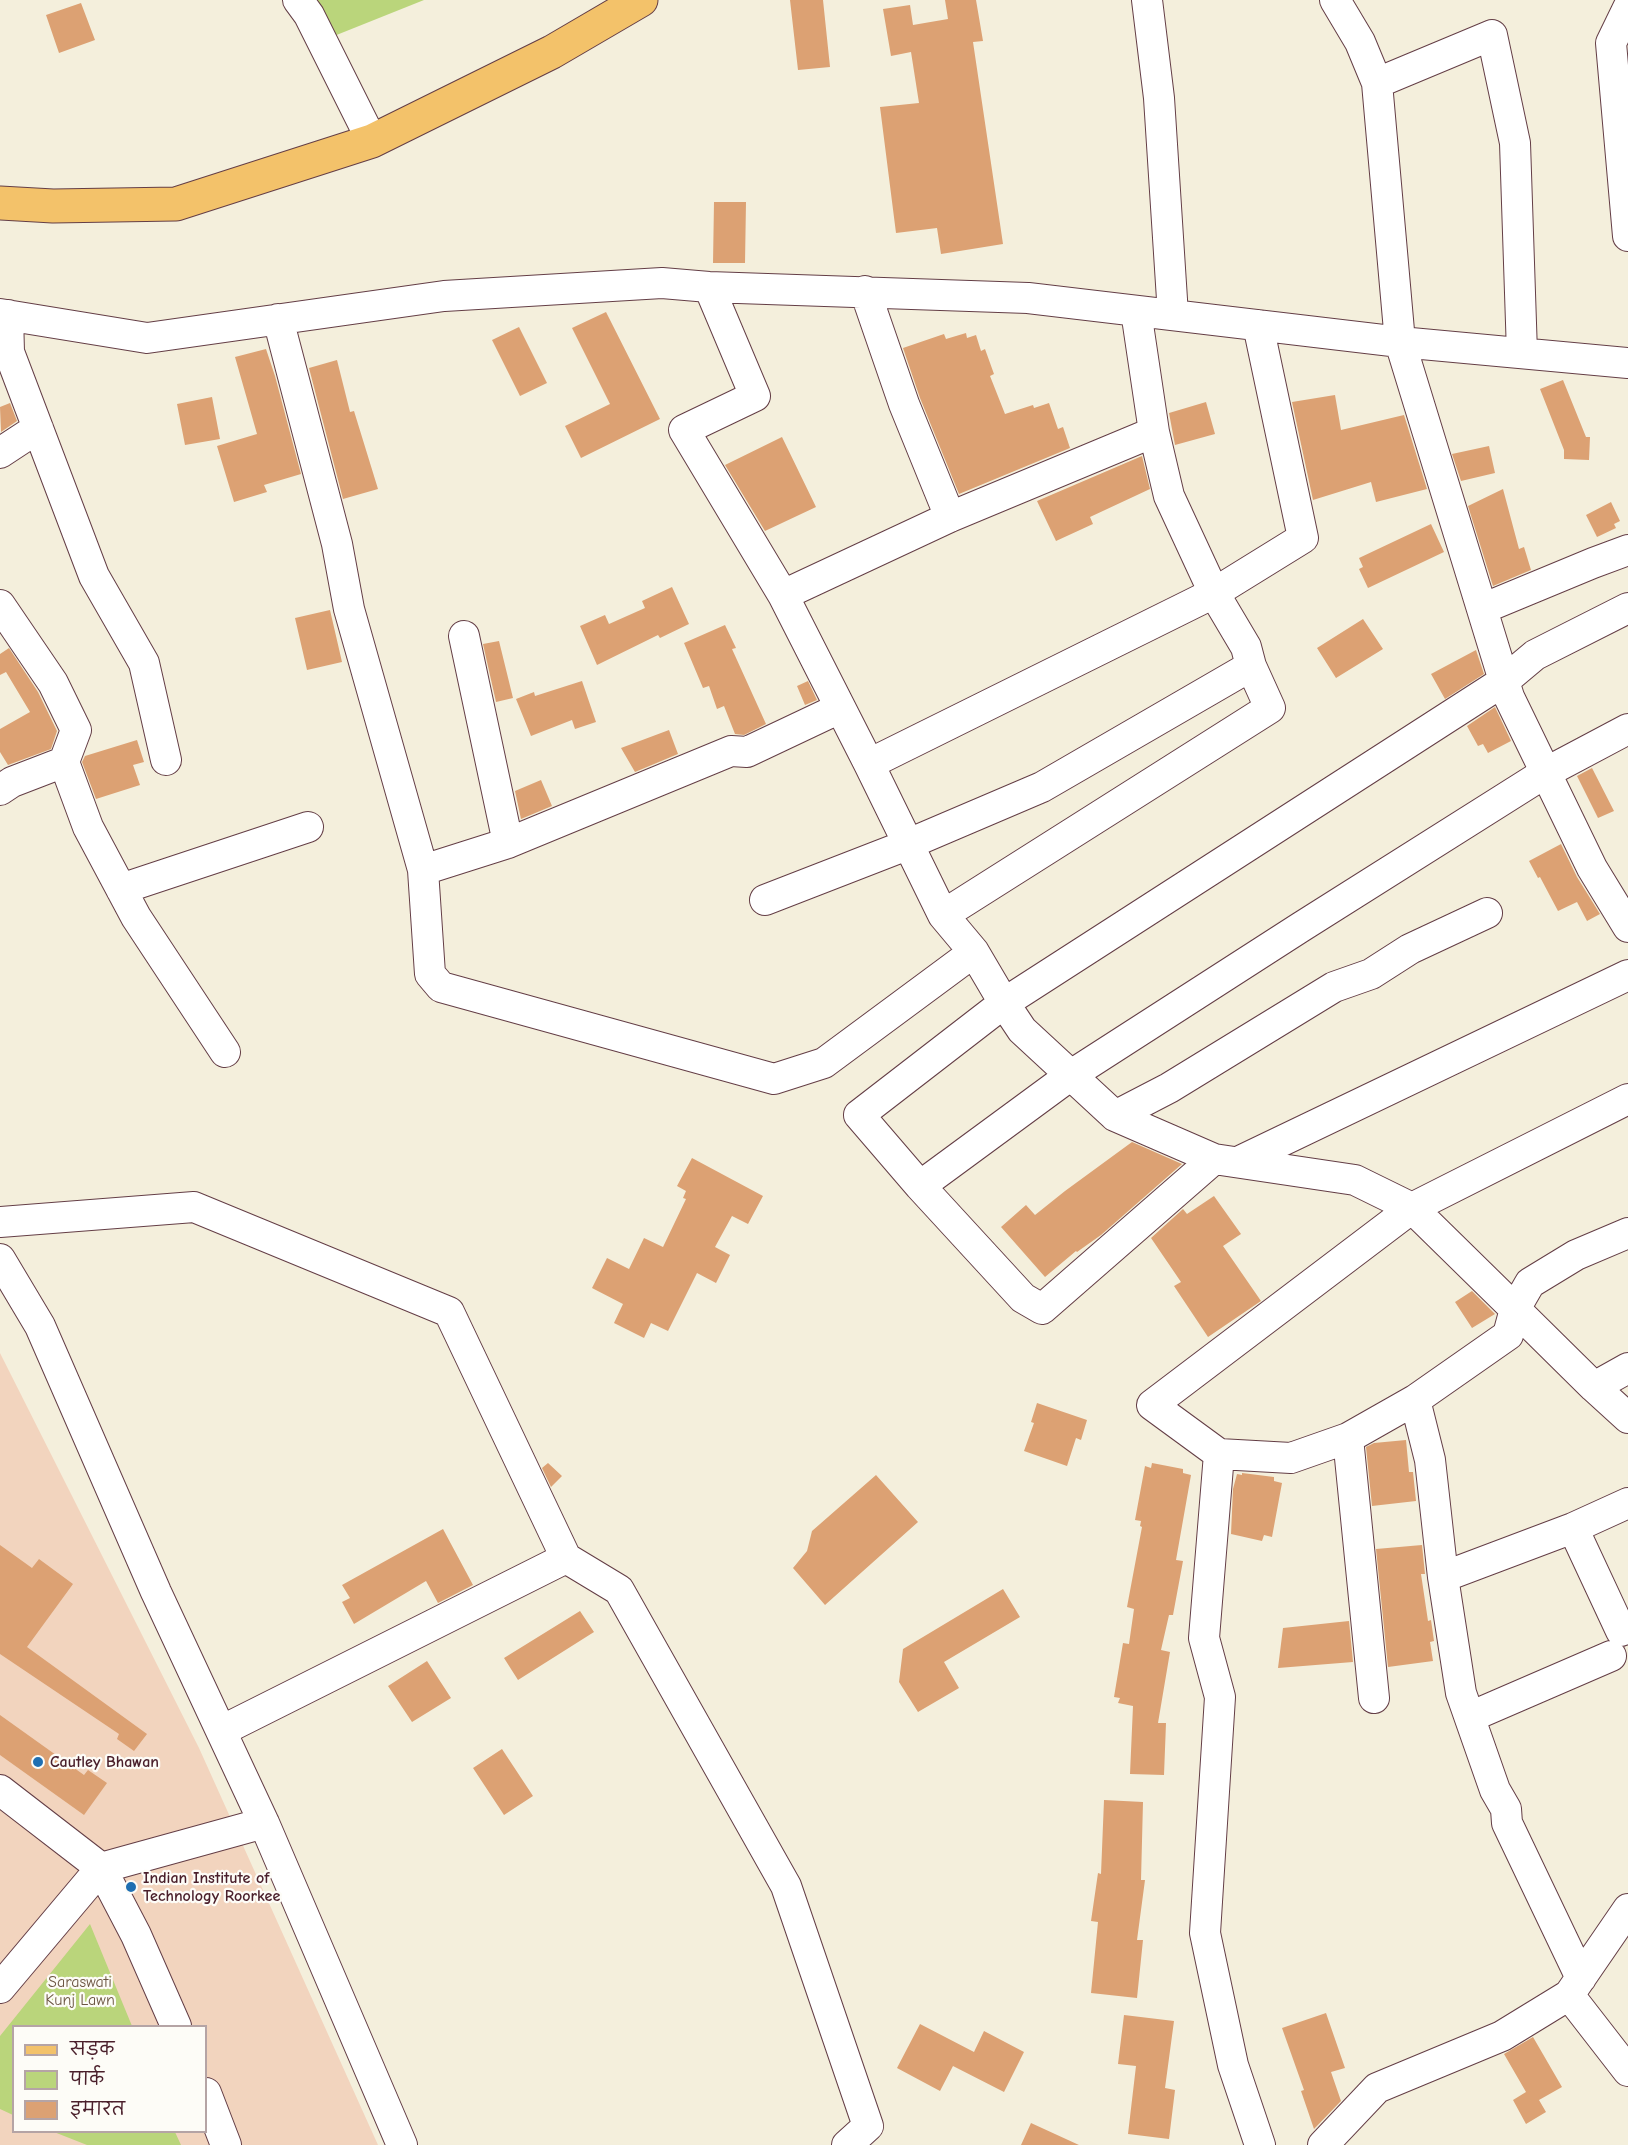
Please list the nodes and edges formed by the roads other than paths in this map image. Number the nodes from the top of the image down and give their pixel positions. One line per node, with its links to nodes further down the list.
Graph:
1 (298, 0): 7 (street)
2 (641, 0): 7 (main road)
3 (1147, 0): 14 (street)
4 (1335, 0): 6 (street)
5 (1628, 8): 9 (street)
6 (1377, 83): 17 (street); 18 (street)
7 (372, 141): 8 (main road)
8 (0, 203)
9 (1628, 236)
10 (710, 287): 11 (street); 15 (street); 26 (street)
11 (865, 291): 12 (street); 23 (street)
12 (1136, 311): 14 (street); 21 (street)
13 (4, 314): 15 (street); 20 (street)
14 (1173, 315): 16 (street)
15 (278, 320): 43 (street)
16 (1258, 325): 17 (street); 25 (street)
17 (1400, 342): 18 (street); 29 (street)
18 (1522, 353): 19 (street)
19 (1628, 363)
20 (38, 428): 22 (street); 35 (street)
21 (1155, 432): 23 (street); 25 (street)
22 (0, 453)
23 (950, 517): 26 (street)
24 (1628, 550): 29 (street)
25 (1214, 593): 31 (street); 37 (street)
26 (783, 596): 33 (street)
27 (0, 605): 36 (street)
28 (1628, 608): 32 (street)
29 (1482, 609): 32 (street)
30 (464, 636): 41 (street)
31 (1251, 666): 42 (street); 48 (street)
32 (1504, 681): 38 (street); 51 (street)
33 (840, 708): 37 (street); 41 (street)
34 (1628, 729): 38 (street)
35 (166, 760)
36 (64, 762): 39 (street); 44 (street)
37 (869, 764): 42 (street)
38 (1545, 773): 46 (street); 53 (street)
39 (4, 778)
40 (308, 827): 44 (street)
41 (508, 843): 43 (street)
42 (908, 843): 45 (street); 48 (street)
43 (423, 870): 49 (street)
44 (121, 889): 52 (street)
45 (765, 900)
46 (1624, 911)
47 (1487, 913): 55 (street)
48 (942, 915): 49 (street)
49 (974, 952): 51 (street)
50 (1628, 975): 56 (street)
51 (1004, 1004): 53 (street); 57 (street)
52 (225, 1052)
53 (1071, 1075): 55 (street); 57 (street)
54 (1628, 1099): 58 (street)
55 (1115, 1116): 56 (street)
56 (1226, 1160): 57 (street); 58 (street)
57 (920, 1186)
58 (1412, 1208): 62 (street); 68 (street)
59 (0, 1222): 71 (street)
60 (1628, 1233): 62 (street)
61 (0, 1259): 77 (street)
62 (1515, 1309): 64 (street); 65 (street)
63 (1628, 1368): 64 (street)
64 (1594, 1387): 66 (street)
65 (1415, 1400): 67 (street); 72 (street)
66 (1628, 1418)
67 (1348, 1438): 68 (street); 75 (street)
68 (1219, 1454): 90 (street)
69 (1628, 1503): 70 (street)
70 (1573, 1528): 72 (street); 73 (street)
71 (566, 1558): 77 (street); 89 (street)
72 (1443, 1577): 76 (street)
73 (1628, 1626)
74 (1611, 1656): 76 (street)
75 (1374, 1698)
76 (1470, 1717): 82 (street)
77 (221, 1731): 79 (street)
78 (0, 1790): 80 (street)
79 (264, 1823): 80 (street); 88 (street)
80 (101, 1868): 83 (street); 84 (street)
81 (1628, 1909): 82 (street)
82 (1575, 1986): 85 (street); 91 (street)
83 (0, 1988)
84 (176, 2025)
85 (1628, 2071)
86 (207, 2096): 87 (street)
87 (226, 2145)
88 (402, 2145)
89 (847, 2145)
90 (1260, 2145)
91 (1323, 2145)

